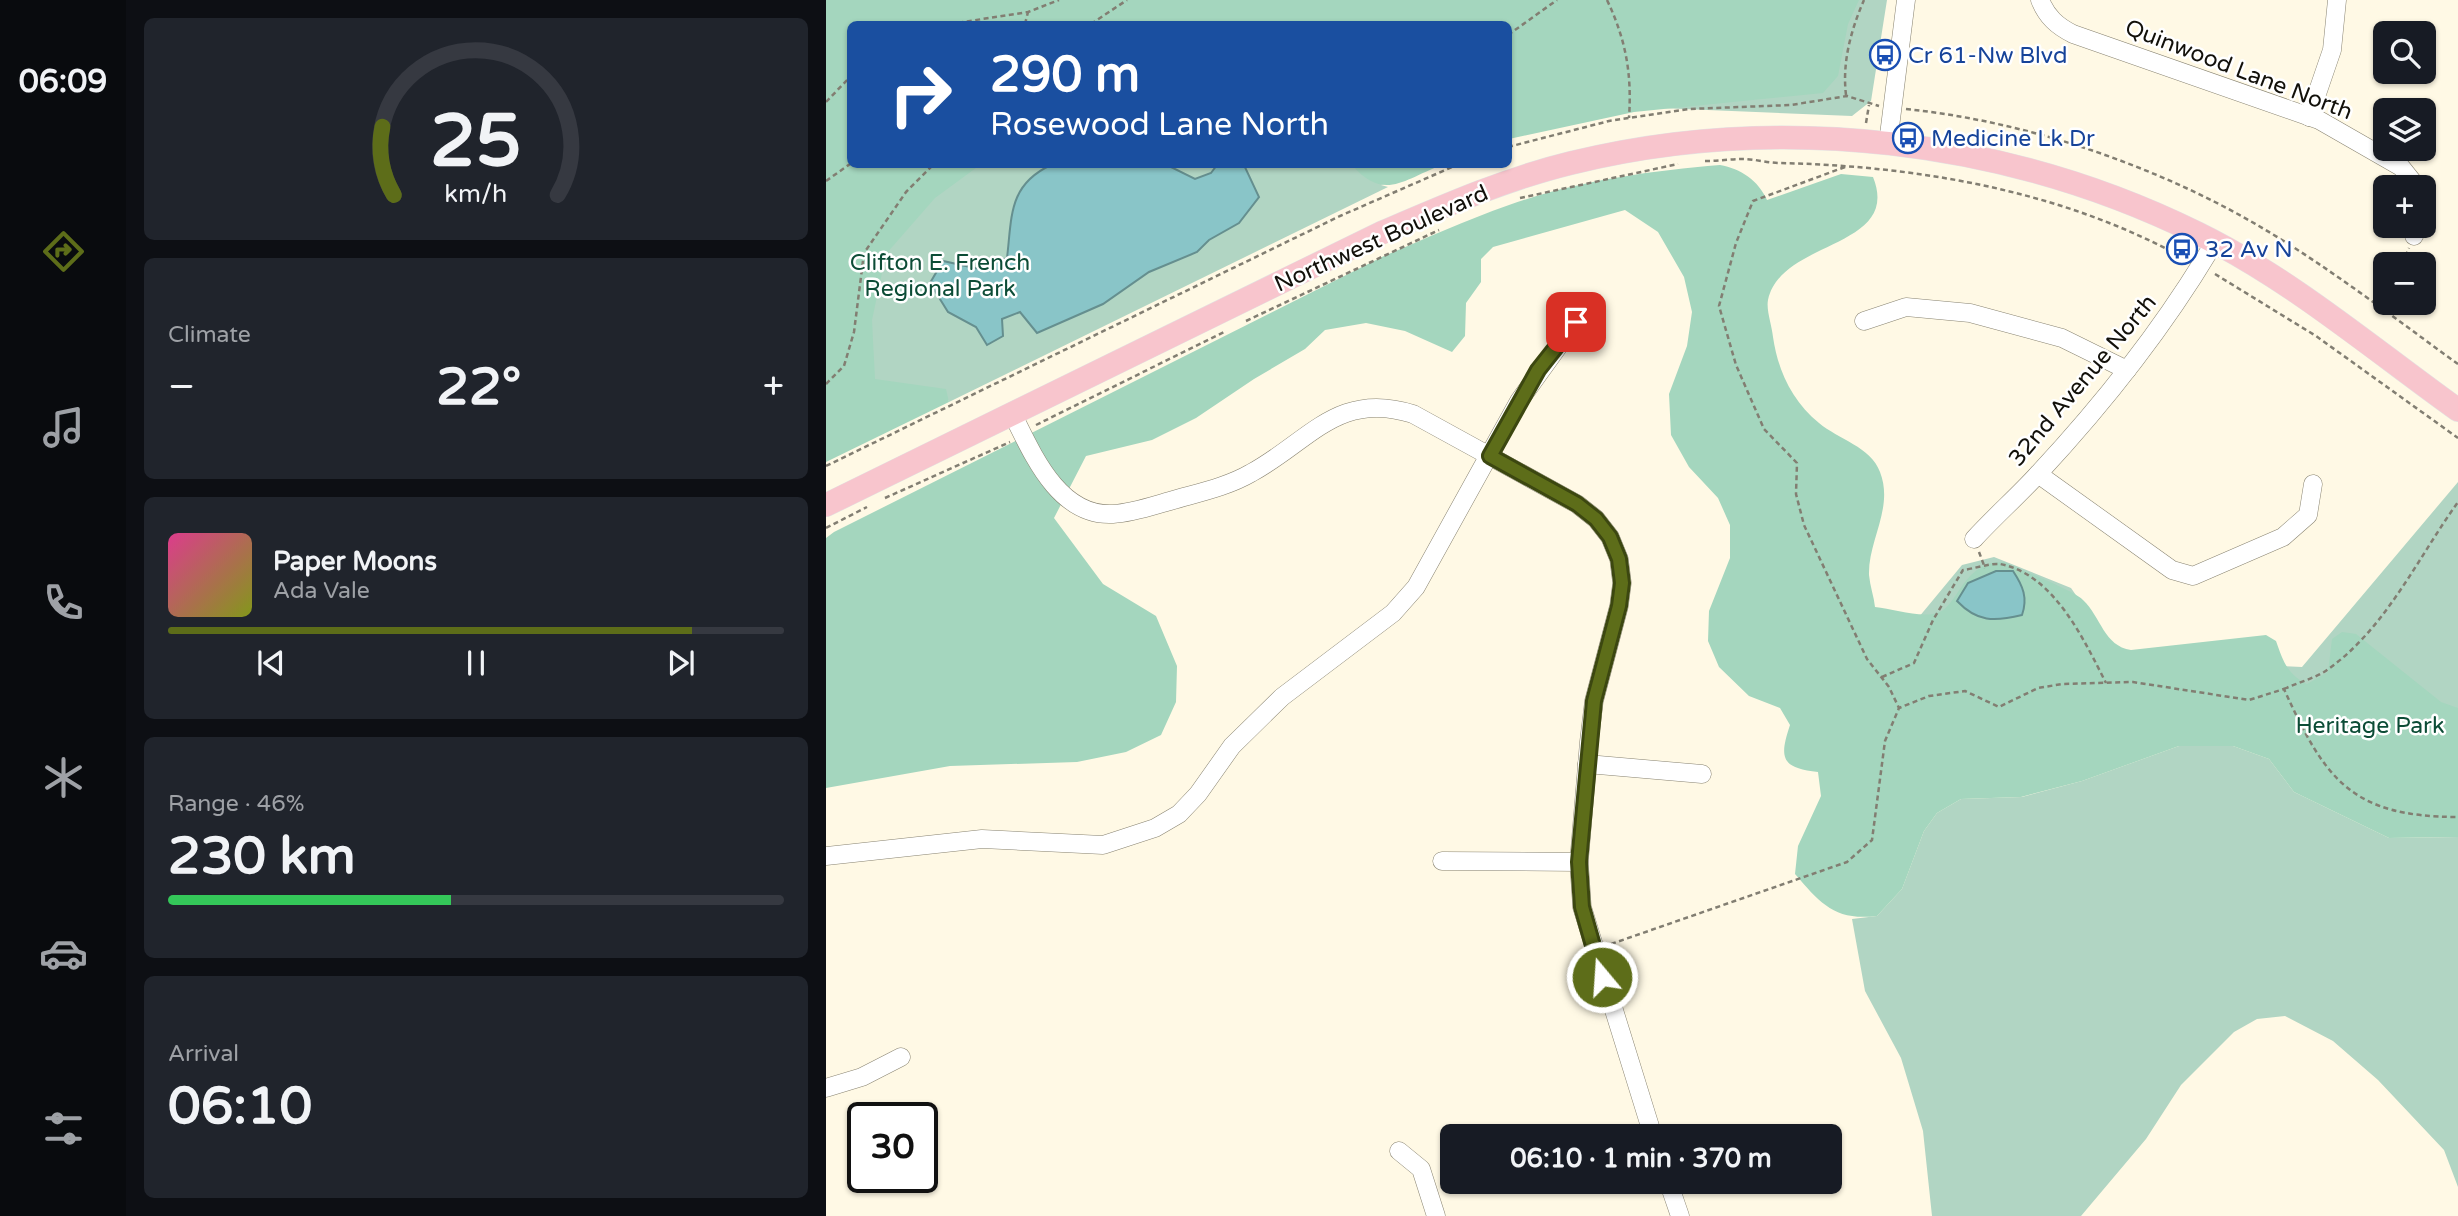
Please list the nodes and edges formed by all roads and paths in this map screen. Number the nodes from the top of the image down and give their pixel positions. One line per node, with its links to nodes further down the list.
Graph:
1 (1059, 0): 9 (path)
2 (1127, 0): 12 (path)
3 (1557, 0): 13 (path)
4 (1607, 0): 20 (path)
5 (1864, 0): 15 (path)
6 (1906, 0): 21 (street)
7 (2337, 0): 19 (street)
8 (2041, 1): 19 (street, Quinwood Lane North)
9 (1028, 12): 10 (path); 11 (path)
10 (970, 21)
11 (1026, 21)
12 (1096, 21)
13 (1512, 32)
14 (847, 80): 16 (path)
15 (1847, 96): 17 (path); 20 (path)
16 (826, 102)
17 (1869, 105)
18 (1909, 110): 35 (path)
19 (2309, 117): 29 (street, Quinwood Lane North)
20 (1629, 118): 22 (path)
21 (1888, 143): 33 (main road, Northwest Boulevard); 45 (main road, Northwest Boulevard)
22 (1512, 146)
23 (1695, 162): 26 (path)
24 (1686, 163): 31 (path)
25 (847, 166): 30 (path)
26 (1849, 166): 34 (path); 57 (path)
27 (930, 168): 43 (path)
28 (1450, 168): 48 (path)
29 (2407, 175)
30 (826, 181)
31 (1511, 200)
32 (1449, 225): 37 (path)
33 (2214, 243): 34 (street, 32nd Avenue North); 44 (main road, Northwest Boulevard)
34 (2200, 267): 42 (street, 32nd Avenue North); 46 (path)
35 (2373, 303)
36 (2390, 315): 41 (path)
37 (1246, 321)
38 (1864, 321): 42 (street)
39 (1576, 322): 47 (street)
40 (1234, 327): 45 (path)
41 (2458, 364)
42 (2127, 370): 49 (street, 32nd Avenue North)
43 (826, 384)
44 (2458, 410)
45 (1018, 425): 47 (street); 51 (path); 54 (main road, Northwest Boulevard)
46 (2458, 438)
47 (1490, 456): 61 (street); 64 (street)
48 (826, 466)
49 (2038, 474): 50 (street); 56 (street, 32nd Avenue North)
50 (2313, 484)
51 (883, 499)
52 (2458, 502): 59 (path)
53 (872, 504): 55 (path)
54 (826, 505)
55 (826, 528)
56 (1974, 539)
57 (1881, 677): 58 (path); 60 (path)
58 (2106, 683): 59 (path); 60 (path)
59 (2284, 689): 63 (path)
60 (1899, 708): 67 (path)
61 (1587, 764): 62 (street); 66 (street)
62 (1702, 774)
63 (2458, 817)
64 (826, 856)
65 (1442, 861): 66 (street)
66 (1579, 862): 67 (street)
67 (1594, 950): 70 (street)
68 (901, 1057): 69 (street)
69 (826, 1088)
70 (1649, 1124)
71 (1399, 1151): 73 (street)
72 (1672, 1194): 74 (street)
73 (1436, 1216)
74 (1679, 1216)

